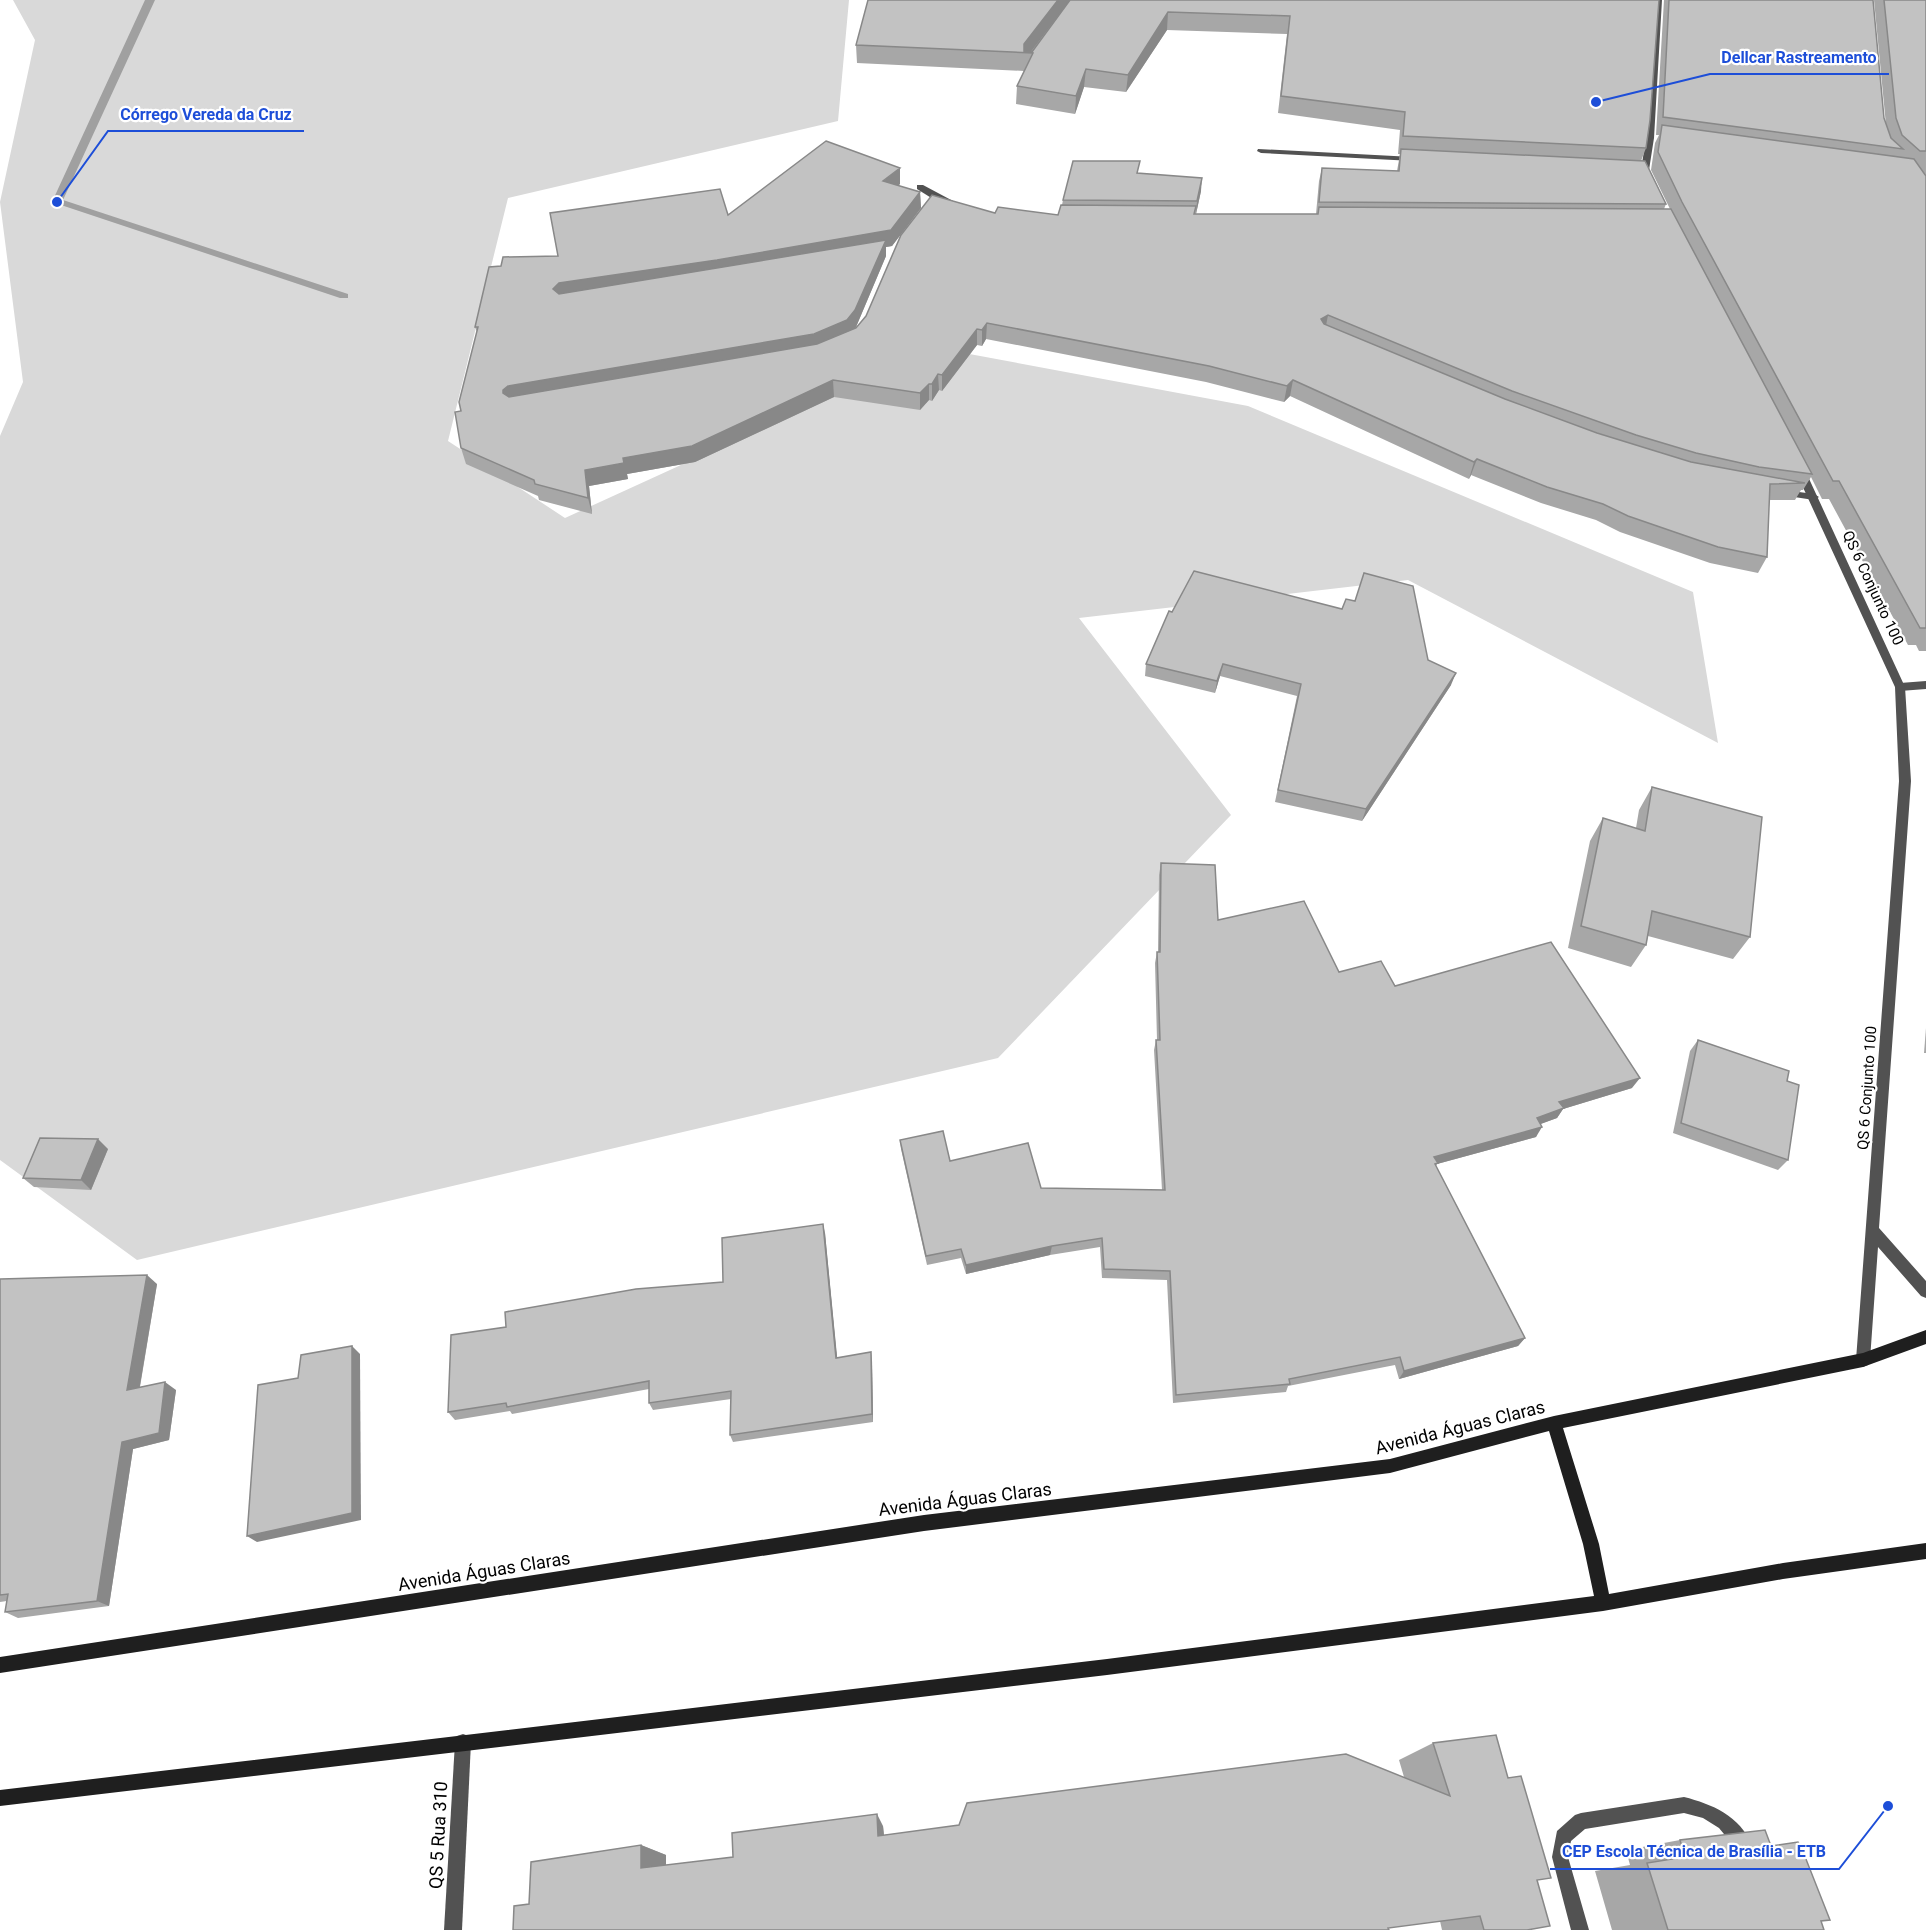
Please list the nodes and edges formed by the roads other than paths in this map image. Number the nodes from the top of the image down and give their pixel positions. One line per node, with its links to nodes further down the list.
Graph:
1 (1659, 0): 2 (street)
2 (1650, 138): 3 (street); 7 (street)
3 (1662, 140)
4 (1261, 152): 5 (street)
5 (1426, 160)
6 (920, 187): 8 (street)
7 (1655, 191)
8 (936, 197): 9 (street); 10 (street)
9 (956, 203)
10 (930, 206)
11 (1797, 465): 13 (street, QS 6 Conjunto 100)
12 (1771, 492): 13 (street)
13 (1814, 496): 15 (street, QS 6 Conjunto 100)
14 (1926, 685): 15 (street)
15 (1900, 687): 16 (street, QS 6 Conjunto 100)
16 (1873, 1231): 17 (street); 19 (street, QS 6 Conjunto 100)
17 (1926, 1291)
18 (1926, 1337): 19 (main road, Avenida Águas Claras)
19 (1863, 1360): 20 (main road, Avenida Águas Claras)
20 (1554, 1423): 22 (main road); 23 (main road, Avenida Águas Claras)
21 (1926, 1551): 22 (main road)
22 (1603, 1603): 24 (main road)
23 (0, 1665)
24 (463, 1742): 25 (main road); 27 (street, QS 5 Rua 310)
25 (0, 1798)
26 (1751, 1865): 28 (street)
27 (453, 1930)
28 (1580, 1930)

